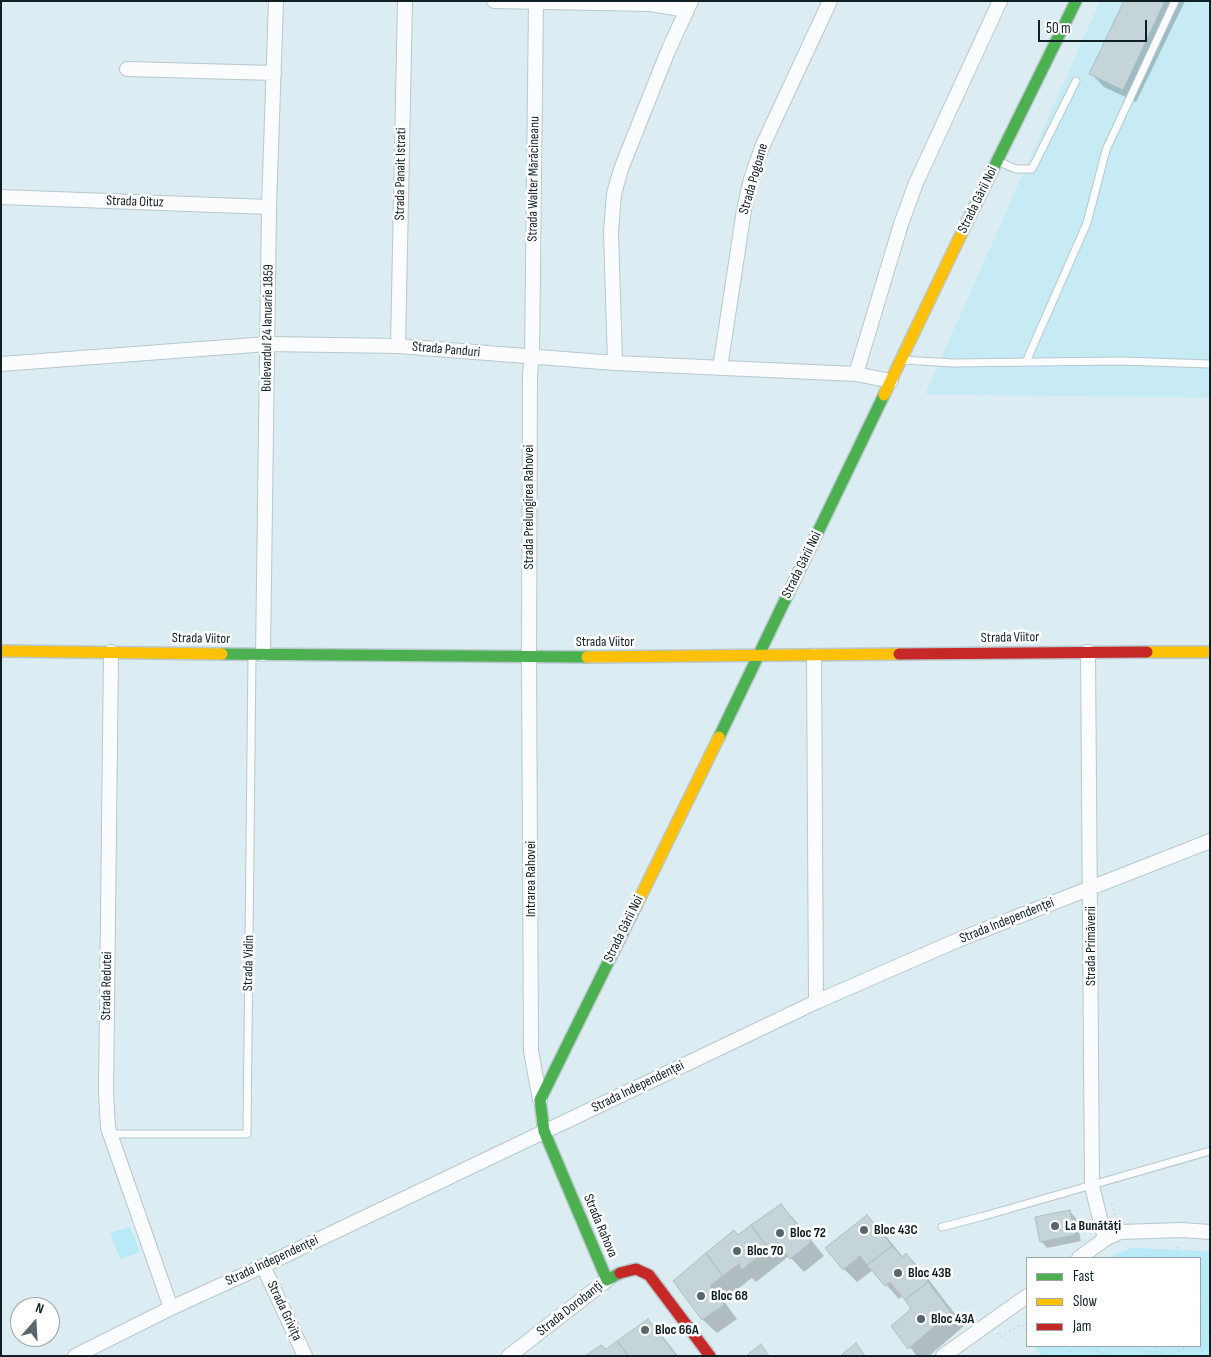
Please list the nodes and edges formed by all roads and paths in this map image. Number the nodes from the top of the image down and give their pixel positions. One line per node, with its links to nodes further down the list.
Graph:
1 (276, 1): 11 (street, Bulevardul 24 Ianuarie 1859)
2 (405, 1): 17 (street, Strada Panait Istrati)
3 (494, 1): 8 (street)
4 (830, 1): 24 (street, Strada Pogoane)
5 (1000, 1): 25 (street)
6 (1076, 1): 13 (street, Strada Gării Noi)
7 (1175, 1): 20 (lane)
8 (536, 2): 9 (street); 18 (street, Strada Walter Mărăcineanu)
9 (686, 4): 21 (street)
10 (126, 69): 11 (street)
11 (274, 73): 15 (street, Bulevardul 24 Ianuarie 1859)
12 (1076, 81): 13 (lane)
13 (996, 161): 19 (street, Strada Gării Noi)
14 (1, 197): 15 (street, Strada Oituz)
15 (269, 207): 16 (street, Bulevardul 24 Ianuarie 1859)
16 (268, 344): 17 (street, Strada Panduri); 22 (street, Strada Panduri); 31 (street, Bulevardul 24 Ianuarie 1859)
17 (398, 346): 18 (street, Strada Panduri)
18 (532, 357): 21 (street, Strada Panduri); 34 (street, Strada Prelungirea Rahovei)
19 (901, 360): 20 (lane); 26 (street, Strada Gării Noi)
20 (1026, 362): 23 (lane)
21 (615, 363): 24 (street, Strada Panduri)
22 (1, 364)
23 (1210, 364)
24 (720, 368): 25 (street, Strada Panduri)
25 (856, 374): 26 (street, Strada Panduri)
26 (891, 380): 32 (street, Strada Gării Noi)
27 (1, 651): 28 (street, Strada Viitor)
28 (111, 652): 31 (street, Strada Viitor); 40 (street, Strada Redutei)
29 (1088, 652): 30 (street, Strada Viitor); 33 (street, Strada Viitor); 36 (street, Strada Primăverii)
30 (1210, 652)
31 (257, 654): 34 (street, Strada Viitor); 40 (lane, Strada Vidin)
32 (759, 656): 33 (street, Strada Viitor); 34 (street, Strada Viitor); 38 (street, Strada Gării Noi)
33 (814, 656): 37 (street)
34 (529, 657): 38 (street, Intrarea Rahovei)
35 (1210, 841): 36 (street, Strada Independenței)
36 (1090, 888): 37 (street, Strada Independenței); 42 (street, Strada Primăverii)
37 (816, 1002): 39 (street, Strada Independenței)
38 (540, 1100): 39 (street)
39 (544, 1131): 47 (street, Strada Independenței); 48 (street, Strada Rahova)
40 (109, 1134): 50 (street, Strada Redutei)
41 (1210, 1151): 42 (lane)
42 (1092, 1186): 43 (lane); 45 (street, Strada Primăverii)
43 (942, 1226)
44 (1210, 1232): 45 (street)
45 (1105, 1239): 46 (street)
46 (1080, 1257)
47 (263, 1266): 50 (street, Strada Independenței); 58 (street, Strada Grivița)
48 (607, 1280): 59 (street, Strada Dorobanți); 60 (street, Strada Rahova)
49 (1026, 1297): 61 (street)
50 (170, 1308): 57 (street, Strada Independenței)
51 (1098, 1347): 54 (path)
52 (1157, 1347): 55 (path)
53 (1185, 1347): 65 (path)
54 (1097, 1351): 62 (path); 63 (path)
55 (1155, 1352): 56 (path); 64 (path)
56 (1142, 1355)
57 (75, 1356)
58 (305, 1356)
59 (508, 1356)
60 (710, 1356)
61 (943, 1356)
62 (1094, 1356)
63 (1109, 1356)
64 (1164, 1356)
65 (1170, 1356)

